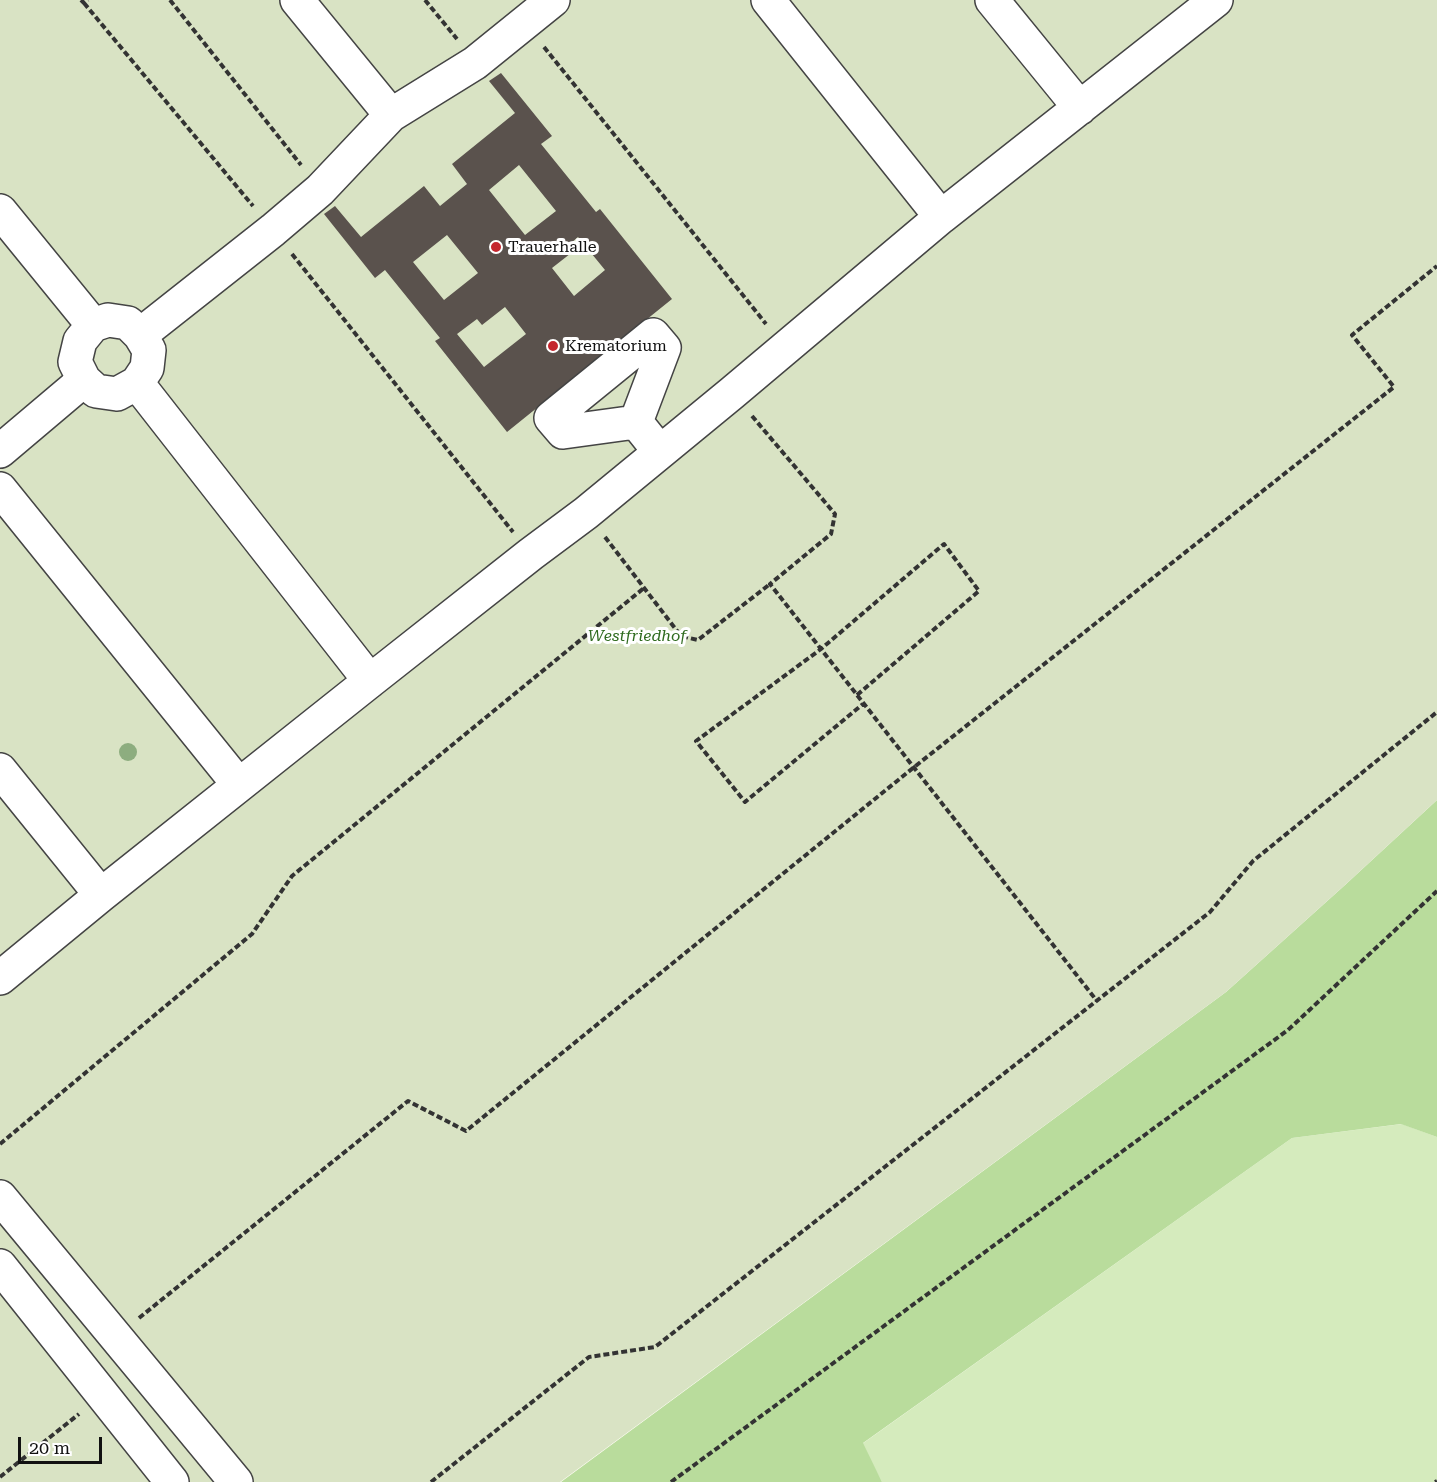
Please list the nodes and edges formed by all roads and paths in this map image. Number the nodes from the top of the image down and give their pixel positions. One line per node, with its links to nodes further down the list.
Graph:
1 (170, 0): 13 (path)
2 (297, 0): 12 (lane)
3 (425, 0): 10 (path)
4 (553, 0): 9 (lane)
5 (768, 0): 15 (lane)
6 (992, 0): 11 (lane)
7 (84, 1): 16 (path)
8 (1214, 1): 11 (lane)
9 (524, 22): 10 (lane); 20 (path)
10 (475, 63): 12 (lane)
11 (1080, 108): 15 (lane)
12 (391, 115): 13 (lane)
13 (320, 190): 16 (lane)
14 (0, 211): 18 (lane)
15 (942, 217): 20 (lane)
16 (273, 230): 19 (lane); 29 (path)
17 (1437, 266): 37 (path)
18 (93, 325): 19 (lane); 21 (lane)
19 (140, 335): 22 (lane)
20 (785, 348): 23 (lane)
21 (84, 380): 22 (lane); 25 (lane)
22 (137, 383): 33 (lane)
23 (732, 393): 26 (lane); 30 (path)
24 (636, 422): 26 (lane)
25 (0, 451)
26 (660, 452): 28 (lane)
27 (0, 489): 39 (lane)
28 (586, 513): 29 (lane); 31 (path)
29 (531, 554): 33 (lane)
30 (770, 584): 31 (path); 32 (path)
31 (644, 588): 44 (path)
32 (821, 650): 34 (path); 34 (path); 35 (path)
33 (370, 681): 39 (lane)
34 (857, 695): 35 (path)
35 (863, 704): 37 (path)
36 (1437, 712): 43 (path)
37 (913, 768): 43 (path); 47 (path)
38 (0, 770): 41 (lane)
39 (239, 785): 41 (lane)
40 (1437, 891): 53 (path)
41 (101, 896): 42 (lane)
42 (0, 978)
43 (1097, 1001): 52 (path)
44 (0, 1144)
45 (0, 1197): 47 (lane)
46 (0, 1266): 48 (lane)
47 (116, 1337): 51 (lane)
48 (103, 1395): 49 (path); 50 (lane)
49 (0, 1477)
50 (172, 1482)
51 (236, 1482)
52 (431, 1482)
53 (671, 1482)

